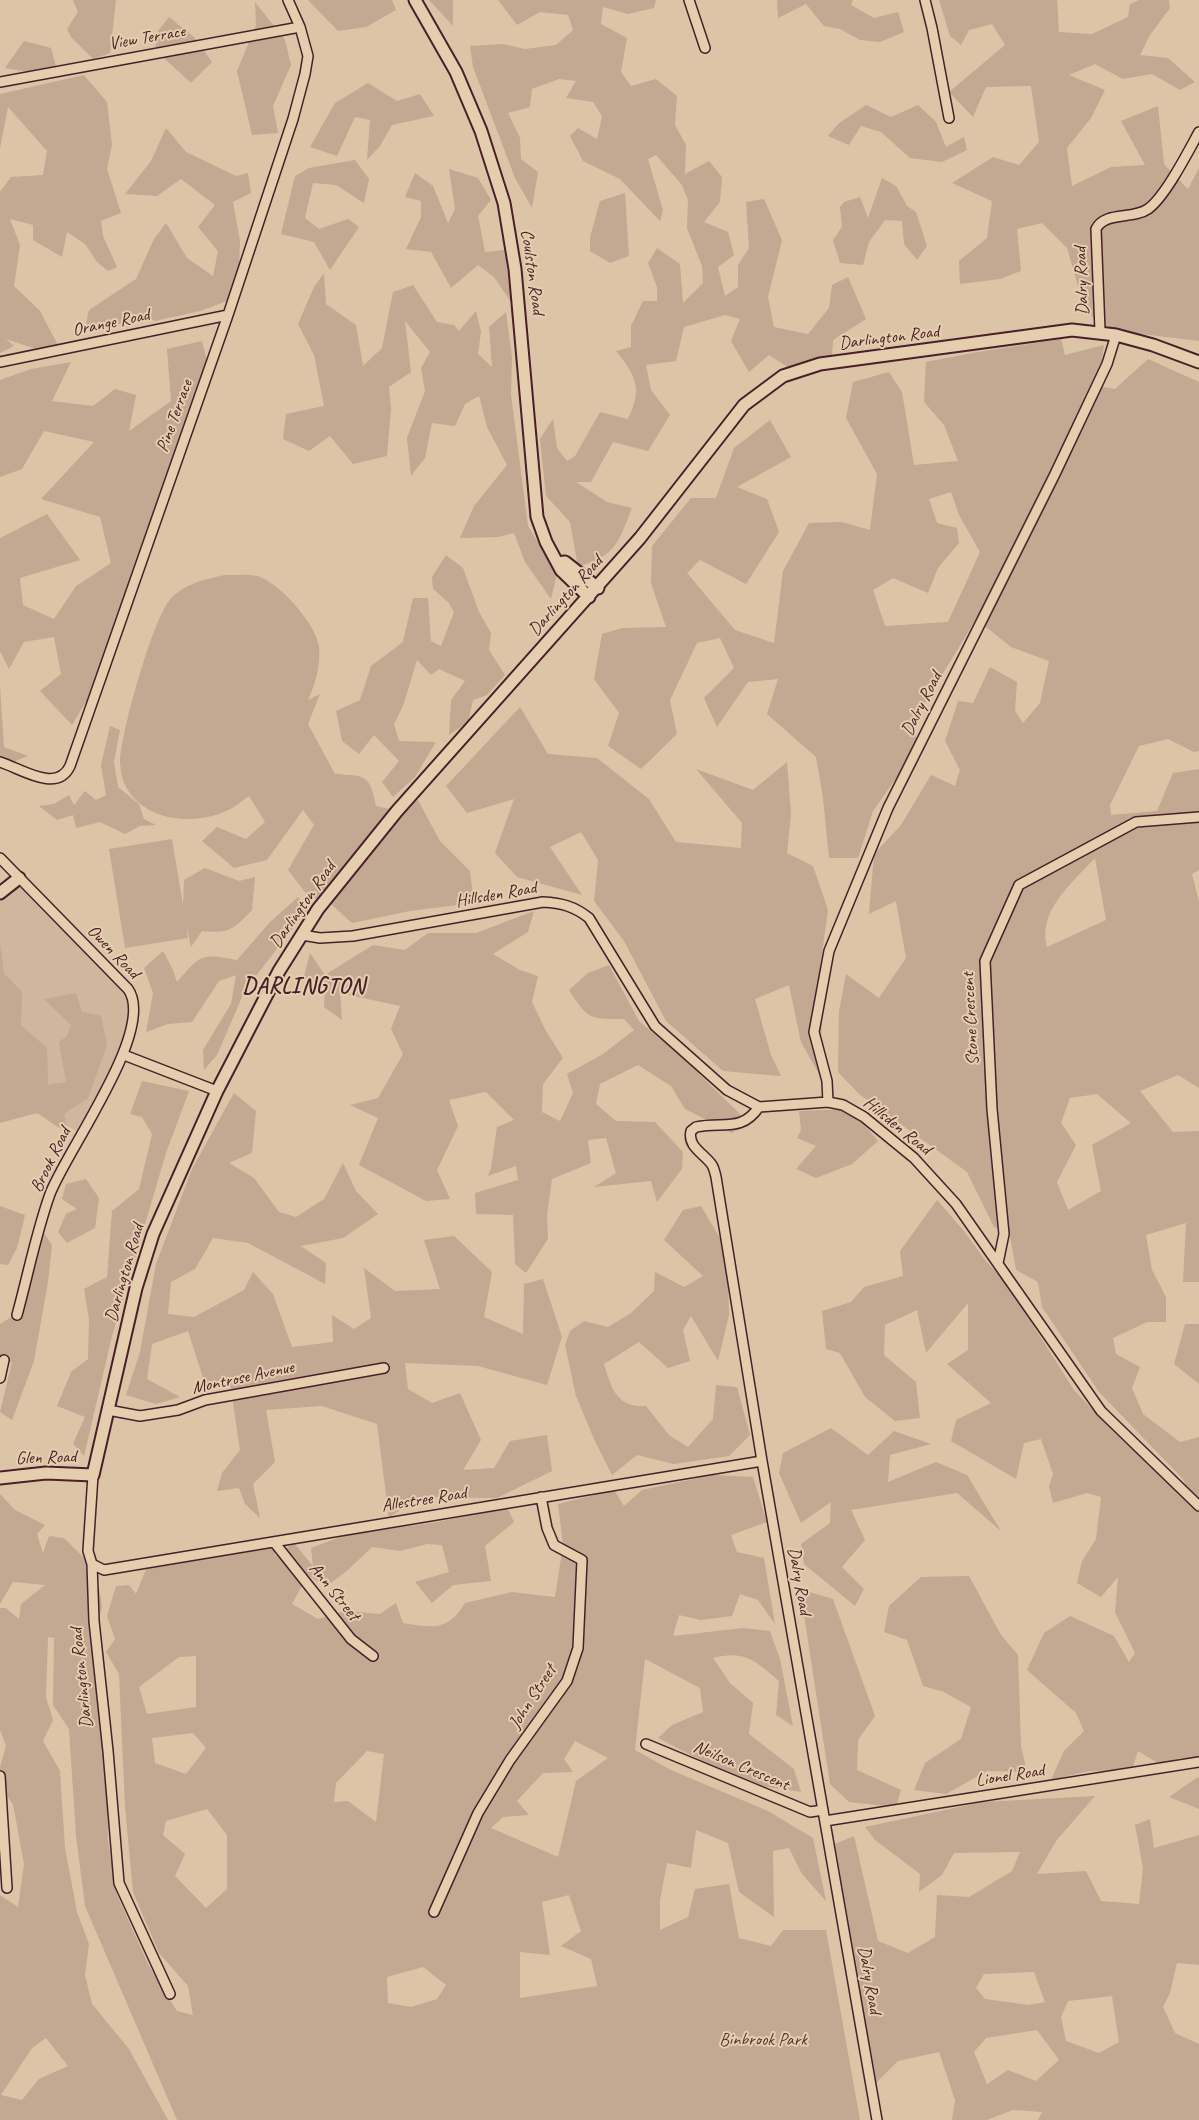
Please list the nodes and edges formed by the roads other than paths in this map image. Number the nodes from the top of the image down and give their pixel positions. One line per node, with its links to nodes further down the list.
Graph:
1 (288, 0): 5 (street, Pine Terrace)
2 (415, 0): 15 (street, Coulston Road)
3 (689, 0): 6 (street)
4 (924, 0): 8 (street)
5 (300, 27): 7 (street, View Terrace); 10 (street, Pine Terrace)
6 (705, 48)
7 (0, 82)
8 (949, 118)
9 (1199, 132): 11 (street, Dalry Road)
10 (228, 315): 13 (street, Orange Road); 18 (street, Pine Terrace)
11 (1100, 332): 12 (street, Darlington Road); 16 (street, Darlington Road)
12 (1116, 335): 14 (street, Darlington Road); 26 (street, Dalry Road)
13 (0, 362)
14 (1199, 362)
15 (558, 563): 16 (street); 17 (street, Coulston Road)
16 (598, 588): 17 (street, Darlington Road)
17 (589, 597): 23 (street, Darlington Road)
18 (0, 762)
19 (1199, 817): 28 (street, Stone Crescent)
20 (0, 858): 21 (street, Owen Road)
21 (19, 878): 22 (street); 24 (street, Owen Road)
22 (0, 893)
23 (302, 935): 25 (street, Darlington Road); 27 (street, Hillsden Road)
24 (124, 1055): 25 (street); 29 (street, Brook Road)
25 (217, 1091): 33 (street, Darlington Road)
26 (828, 1102): 27 (street, Hillsden Road); 28 (street, Hillsden Road)
27 (759, 1106): 34 (street, Dalry Road)
28 (998, 1263): 38 (street, Hillsden Road)
29 (16, 1315)
30 (4, 1360): 32 (street)
31 (384, 1368): 33 (street, Montrose Avenue)
32 (0, 1378)
33 (108, 1410): 35 (street, Darlington Road)
34 (762, 1461): 37 (street, Allestree Road); 45 (street, Dalry Road)
35 (93, 1475): 36 (street, Glen Road); 40 (street, Darlington Road)
36 (0, 1478)
37 (542, 1497): 39 (street, Allestree Road); 48 (street, John Street)
38 (1199, 1506)
39 (274, 1542): 40 (street, Allestree Road); 41 (street, Ann Street)
40 (92, 1564): 49 (street, Darlington Road)
41 (374, 1656)
42 (646, 1744): 45 (street, Neilson Crescent)
43 (1199, 1762): 46 (street, Lionel Road)
44 (0, 1776): 47 (street)
45 (823, 1810): 46 (street, Dalry Road)
46 (825, 1821): 50 (street, Dalry Road)
47 (7, 1888)
48 (434, 1912)
49 (170, 1994)
50 (877, 2120)

